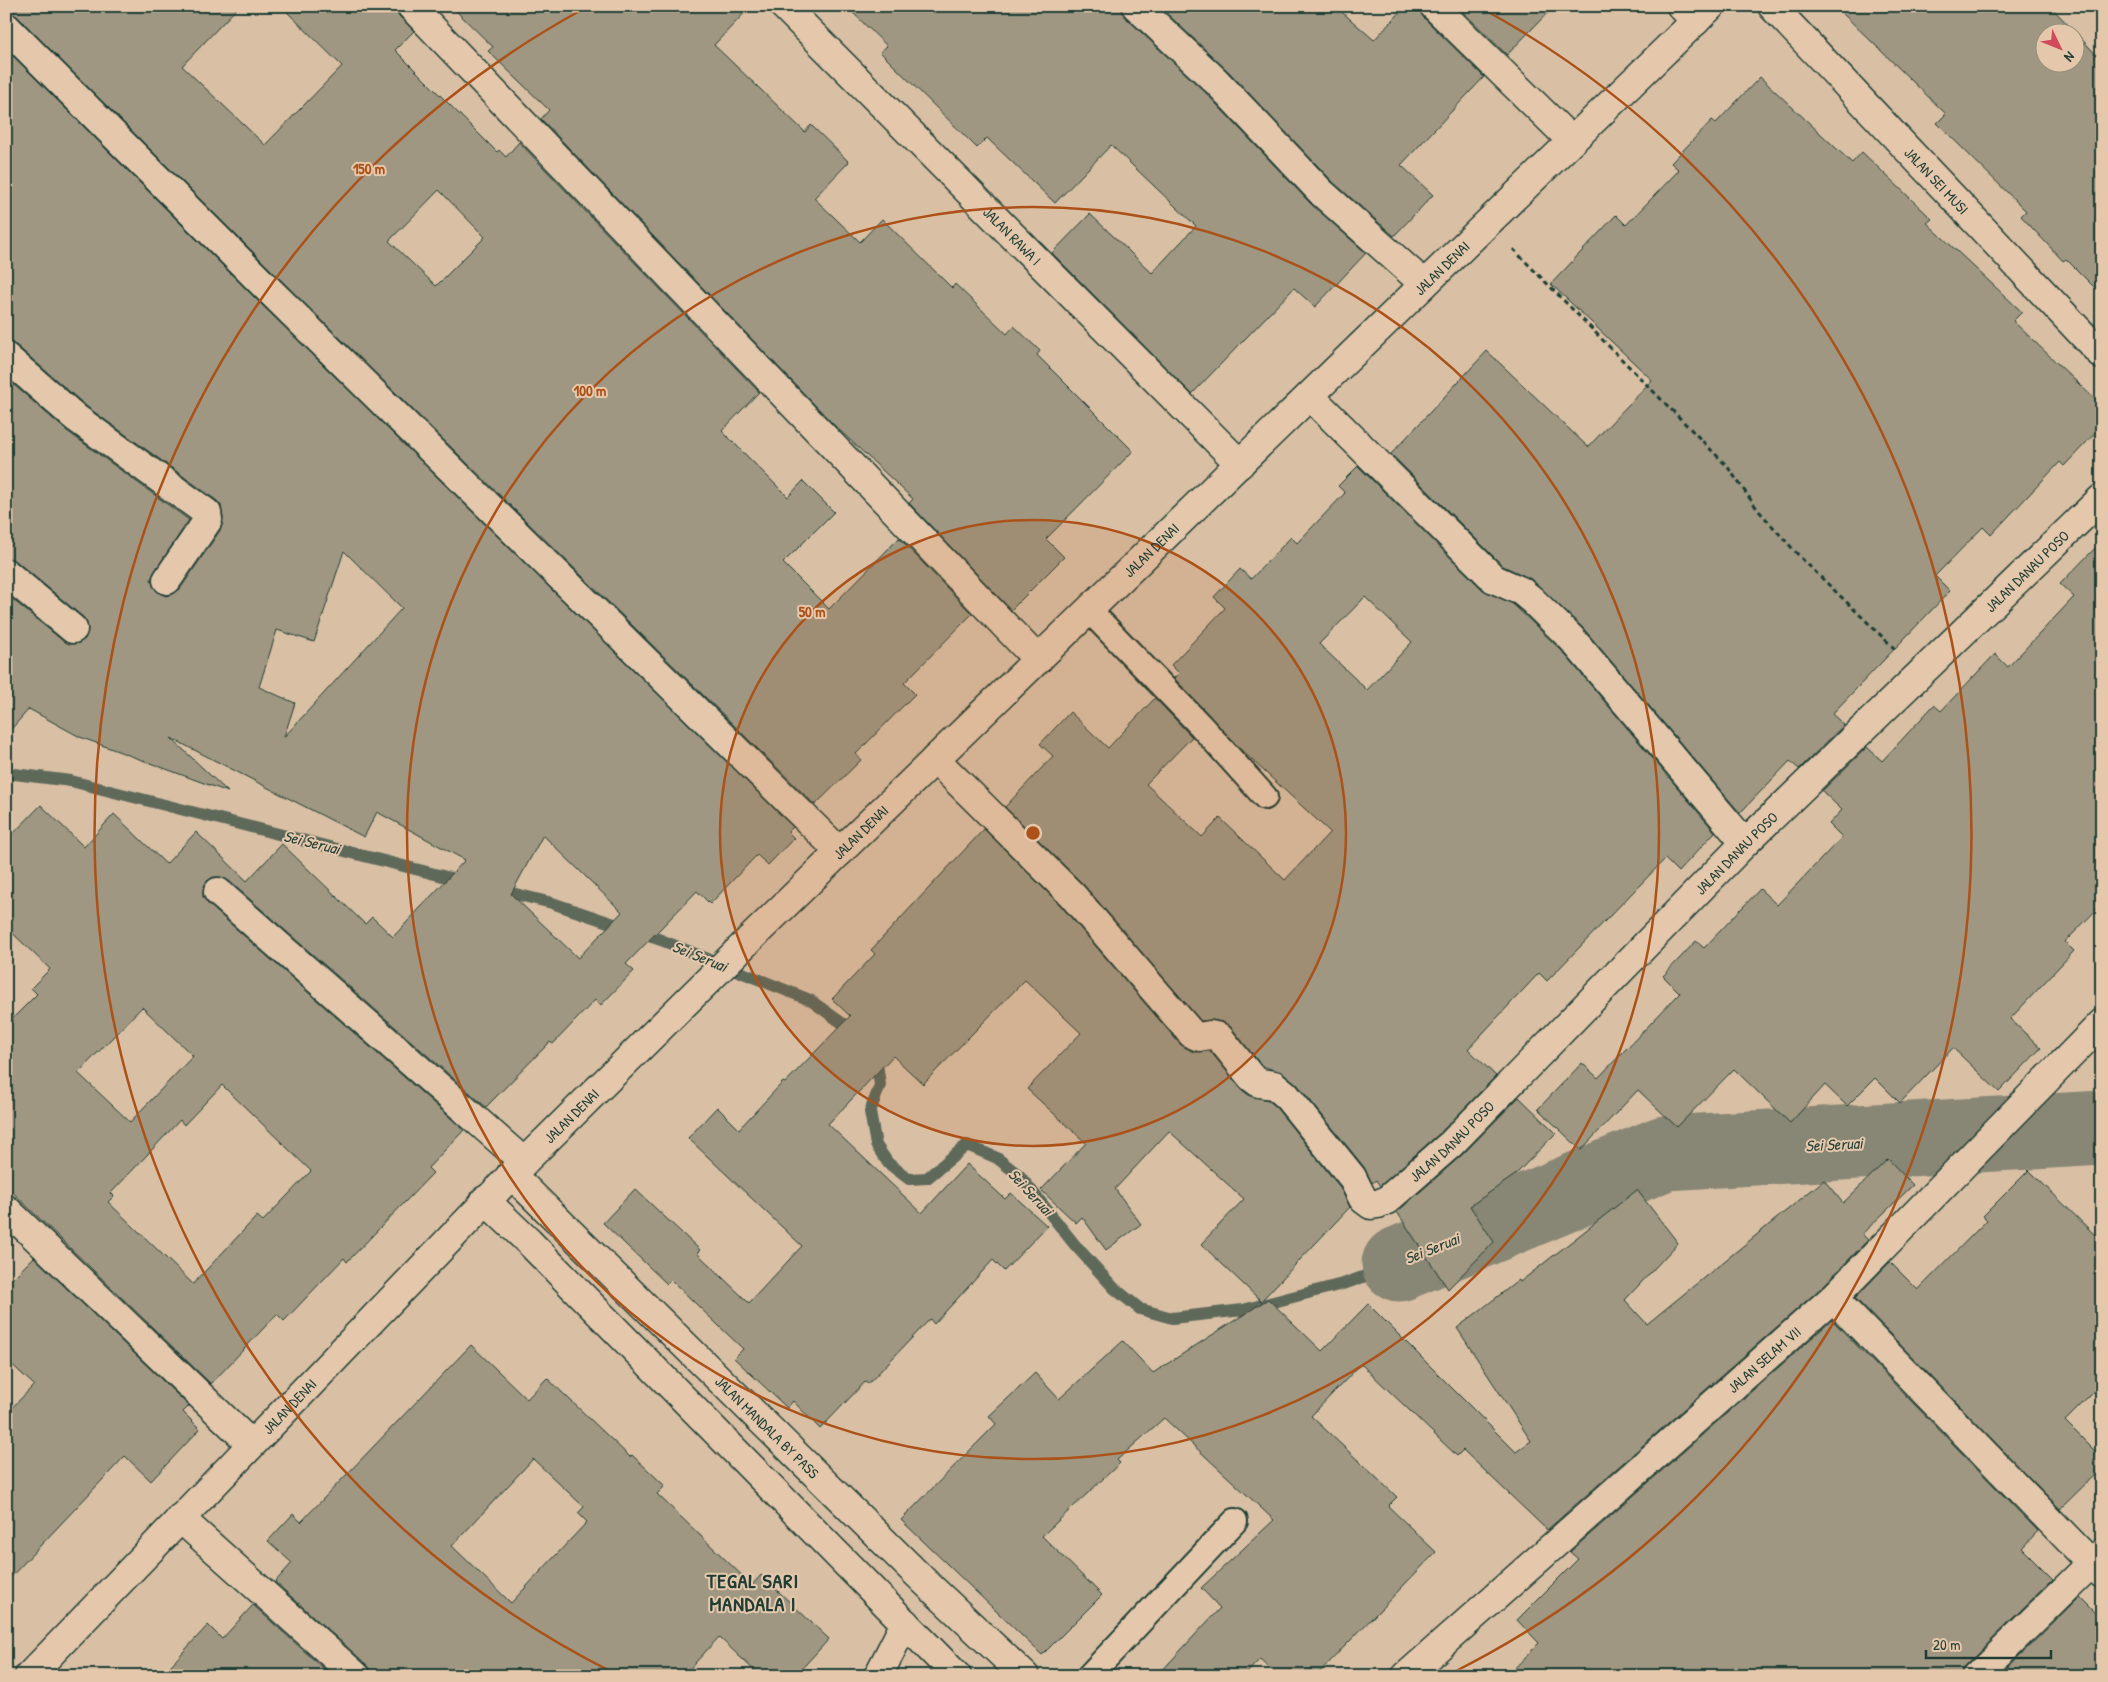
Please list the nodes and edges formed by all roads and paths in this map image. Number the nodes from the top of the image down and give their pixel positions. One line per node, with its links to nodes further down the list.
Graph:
1 (411, 6): 20 (street)
2 (784, 6): 14 (street, JALAN RAWA I)
3 (1136, 6): 10 (street)
4 (1434, 6): 8 (street)
5 (1772, 6): 11 (street, JALAN SEI MUSI)
6 (1696, 11): 8 (street, JALAN DENAI)
7 (6, 27): 25 (street)
8 (1572, 141): 9 (street, JALAN DENAI)
9 (1488, 223): 10 (street, JALAN DENAI); 21 (path)
10 (1424, 284): 13 (street, JALAN DENAI)
11 (2102, 355)
12 (6, 358): 17 (street)
13 (1310, 396): 14 (street, JALAN DENAI); 24 (street)
14 (1240, 464): 18 (street, JALAN DENAI)
15 (2102, 498): 21 (street, JALAN DANAU POSO)
16 (6, 573): 19 (street)
17 (167, 580)
18 (1089, 610): 20 (street, JALAN DENAI); 23 (lane)
19 (73, 629)
20 (1038, 660): 22 (street, JALAN DENAI)
21 (1921, 674): 24 (street, JALAN DANAU POSO)
22 (935, 759): 24 (street, JALAN DANAU POSO); 25 (street, JALAN DENAI)
23 (1265, 797)
24 (1745, 844)
25 (840, 852): 28 (street, JALAN DENAI)
26 (218, 892): 28 (street, JALAN MANDALA BY PASS)
27 (2102, 1023): 31 (street, JALAN SELAM VII)
28 (517, 1168): 29 (street, JALAN DENAI); 41 (street, JALAN MANDALA BY PASS)
29 (485, 1200): 32 (street, JALAN DENAI); 36 (street)
30 (6, 1209): 32 (street)
31 (1833, 1298): 35 (street); 43 (street, JALAN SELAM VII)
32 (251, 1444): 33 (street, JALAN DENAI)
33 (180, 1518): 37 (street, JALAN DENAI); 38 (street)
34 (1235, 1521): 42 (lane)
35 (2098, 1563): 44 (street)
36 (905, 1623): 39 (street); 40 (street)
37 (30, 1676)
38 (356, 1676)
39 (878, 1676)
40 (957, 1676)
41 (1025, 1676)
42 (1089, 1676)
43 (1406, 1676)
44 (1976, 1676)

